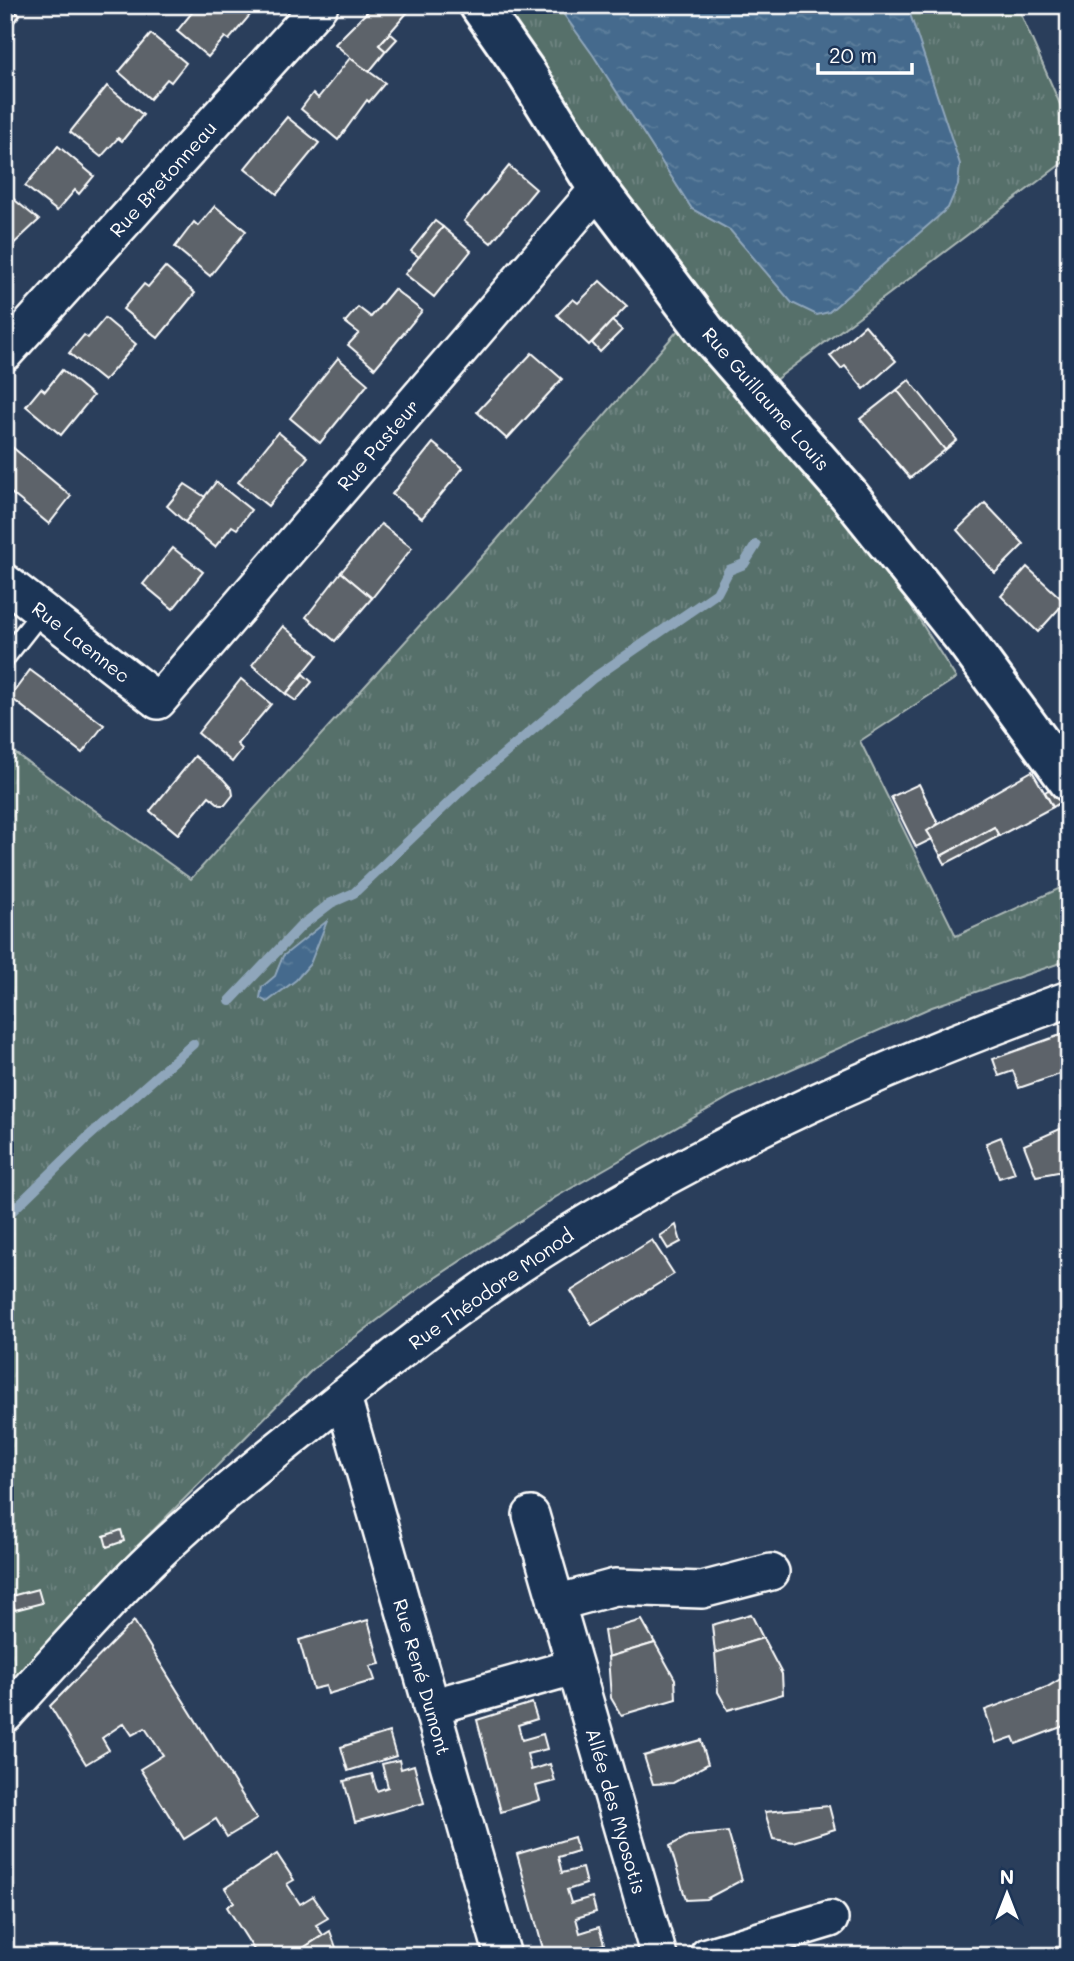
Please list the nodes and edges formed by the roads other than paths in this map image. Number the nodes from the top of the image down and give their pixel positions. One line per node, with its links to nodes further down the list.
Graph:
1 (320, 5): 4 (street, Rue Bretonneau)
2 (479, 5): 3 (street, Rue Guillaume Louis)
3 (598, 189): 8 (street, Rue Pasteur); 9 (street, Rue Guillaume Louis)
4 (5, 353)
5 (5, 582): 6 (street, Rue Laennec)
6 (42, 611): 7 (lane); 8 (street, Rue Laennec)
7 (5, 659)
8 (158, 701)
9 (1069, 782)
10 (1069, 999): 11 (street, Rue Théodore Monod)
11 (343, 1397): 16 (street, Rue René Dumont); 17 (street, Rue Théodore Monod)
12 (531, 1515): 14 (street, Allée des Myosotis)
13 (771, 1572): 14 (street)
14 (556, 1603): 15 (street, Allée des Myosotis)
15 (574, 1667): 16 (street); 20 (street, Allée des Myosotis)
16 (431, 1707): 19 (street, Rue René Dumont)
17 (5, 1715)
18 (830, 1919): 21 (street)
19 (503, 1956)
20 (659, 1956)
21 (707, 1956)

